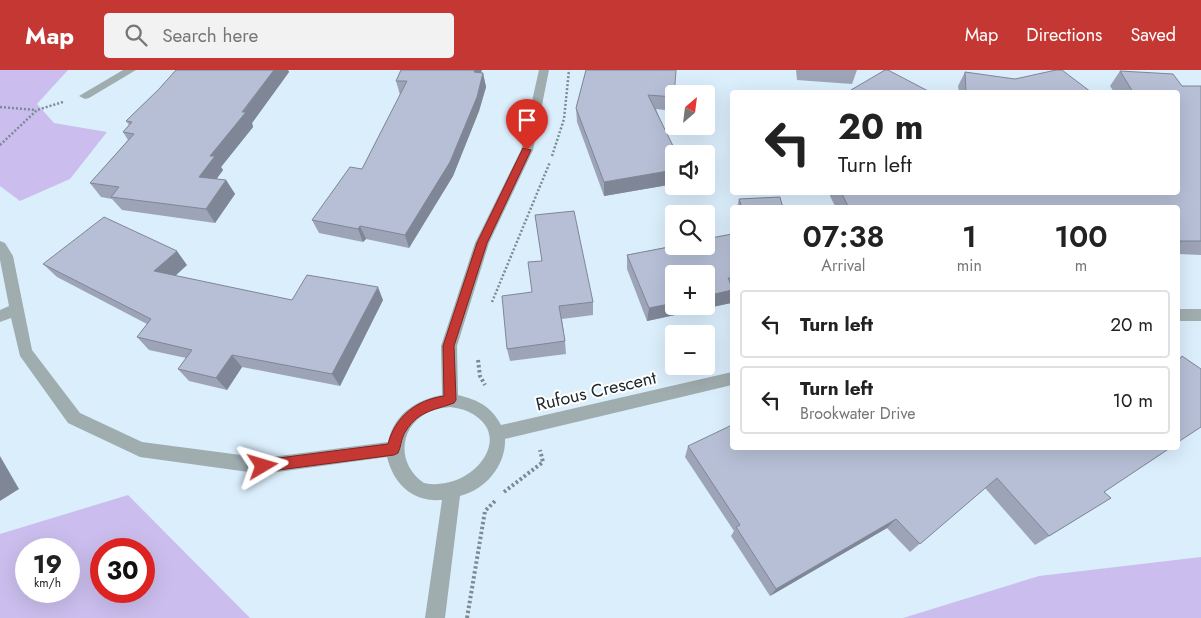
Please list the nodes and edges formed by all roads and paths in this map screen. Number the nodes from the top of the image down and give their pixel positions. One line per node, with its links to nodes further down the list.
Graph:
1 (131, 70): 4 (street)
2 (544, 70): 17 (street)
3 (569, 70): 9 (path)
4 (85, 96): 6 (path)
5 (0, 107): 6 (path)
6 (37, 110): 7 (path)
7 (0, 145)
8 (0, 246): 10 (street)
9 (491, 306)
10 (17, 309): 13 (street); 20 (street)
11 (1180, 315): 12 (street)
12 (1201, 315)
13 (0, 316)
14 (476, 352): 16 (path)
15 (730, 379): 18 (street, Rufous Crescent)
16 (490, 393)
17 (450, 400): 19 (street); 20 (street)
18 (536, 426): 19 (street, Rufous Crescent); 23 (path)
19 (497, 433): 21 (street)
20 (394, 449): 21 (street)
21 (452, 492): 22 (street)
22 (435, 618)
23 (467, 618)

